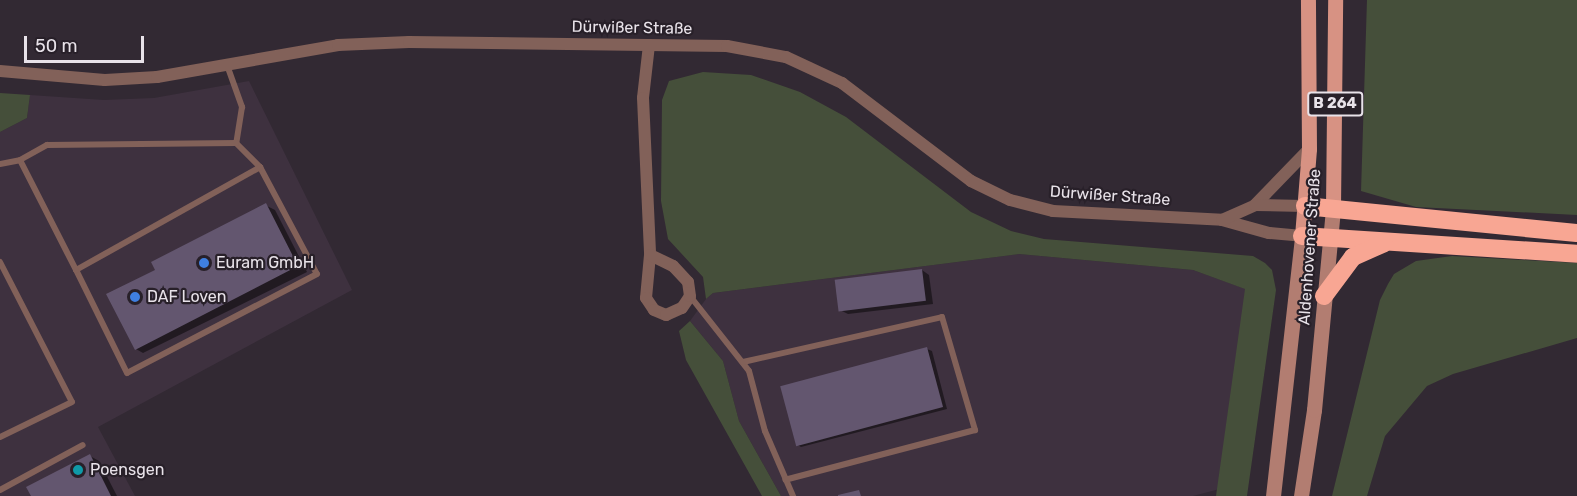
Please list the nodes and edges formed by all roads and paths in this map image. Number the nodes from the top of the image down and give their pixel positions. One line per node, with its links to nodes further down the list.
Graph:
1 (1308, 0): 7 (main road, Aldenhovener Straße / B 264)
2 (1335, 0): 13 (main road, Aldenhovener Straße / B 264)
3 (650, 45): 4 (street, Dürwißer Straße); 14 (street, Dürwißer Straße); 20 (street)
4 (227, 65): 5 (street, Dürwißer Straße); 6 (lane)
5 (0, 71)
6 (236, 143): 8 (lane); 10 (lane)
7 (1309, 148): 11 (street, Dürwißer Straße); 12 (main road, Aldenhovener Straße / B 264)
8 (20, 160): 9 (lane); 22 (lane)
9 (0, 164)
10 (260, 167): 22 (lane); 22 (lane)
11 (1255, 205): 12 (street, Dürwißer Straße); 14 (street, Dürwißer Straße)
12 (1305, 206): 13 (highway); 16 (main road, Aldenhovener Straße / B 264)
13 (1333, 208): 15 (highway); 17 (main road, Aldenhovener Straße)
14 (1222, 220): 16 (street, Dürwißer Straße)
15 (1577, 233)
16 (1302, 236): 17 (highway); 31 (main road, Aldenhovener Straße)
17 (1330, 237): 18 (highway); 24 (main road, Aldenhovener Straße)
18 (1387, 242): 19 (highway); 24 (highway)
19 (1577, 254)
20 (650, 255): 23 (street); 23 (street)
21 (0, 262): 26 (lane)
22 (76, 270)
23 (690, 296): 25 (lane)
24 (1324, 296): 32 (main road, Aldenhovener Straße)
25 (743, 362): 28 (lane); 28 (lane)
26 (0, 437)
27 (83, 445): 29 (lane)
28 (785, 480): 30 (lane)
29 (0, 490)
30 (793, 496)
31 (1273, 496)
32 (1301, 496)

